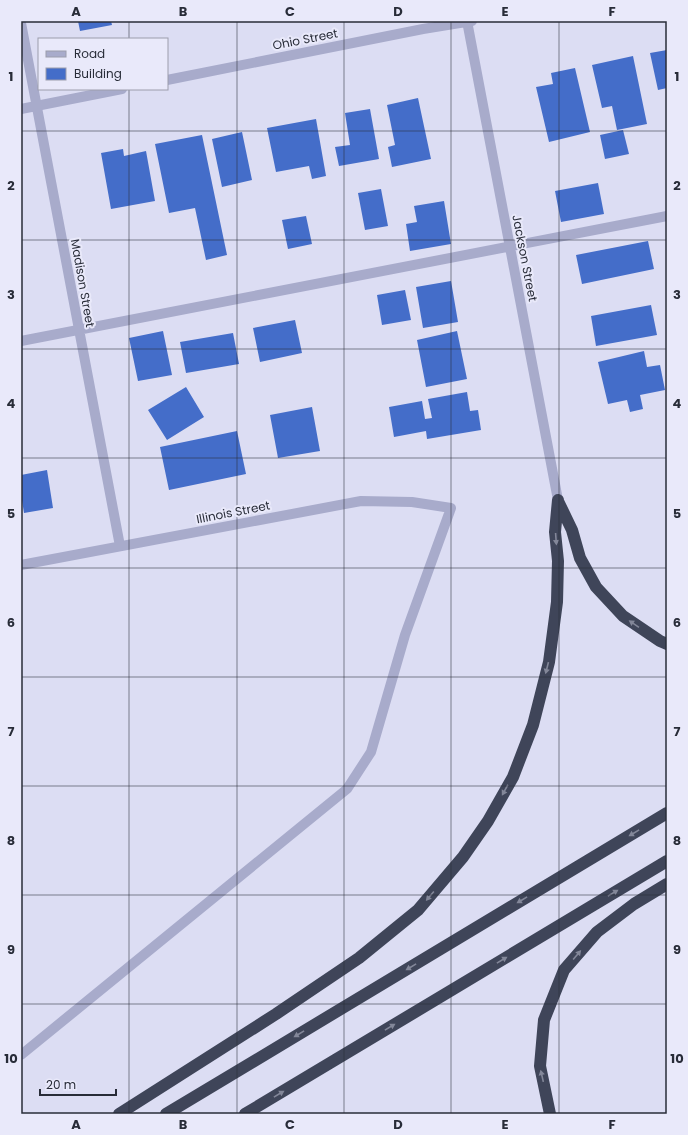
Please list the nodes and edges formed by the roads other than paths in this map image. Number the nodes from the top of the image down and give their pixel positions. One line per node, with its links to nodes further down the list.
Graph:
1 (469, 21): 3 (street, Ohio Street); 8 (street, Jackson Street)
2 (21, 23): 5 (street, Madison Street)
3 (168, 80)
4 (117, 90): 5 (street)
5 (36, 106): 6 (street); 9 (street, Madison Street)
6 (21, 109)
7 (667, 216): 8 (street)
8 (509, 246): 9 (street); 11 (street, Jackson Street)
9 (79, 330): 10 (street); 12 (street, Madison Street)
10 (21, 341)
11 (558, 500): 14 (highway, one-way to 11); 19 (highway, one-way to 19)
12 (120, 546): 13 (street, Illinois Street); 18 (street, Illinois Street)
13 (21, 565)
14 (667, 644)
15 (667, 813): 20 (highway, one-way to 20)
16 (667, 861): 21 (highway, one-way to 16)
17 (667, 884): 22 (highway, one-way to 17)
18 (21, 1055)
19 (119, 1114)
20 (166, 1114)
21 (245, 1114)
22 (550, 1114)

